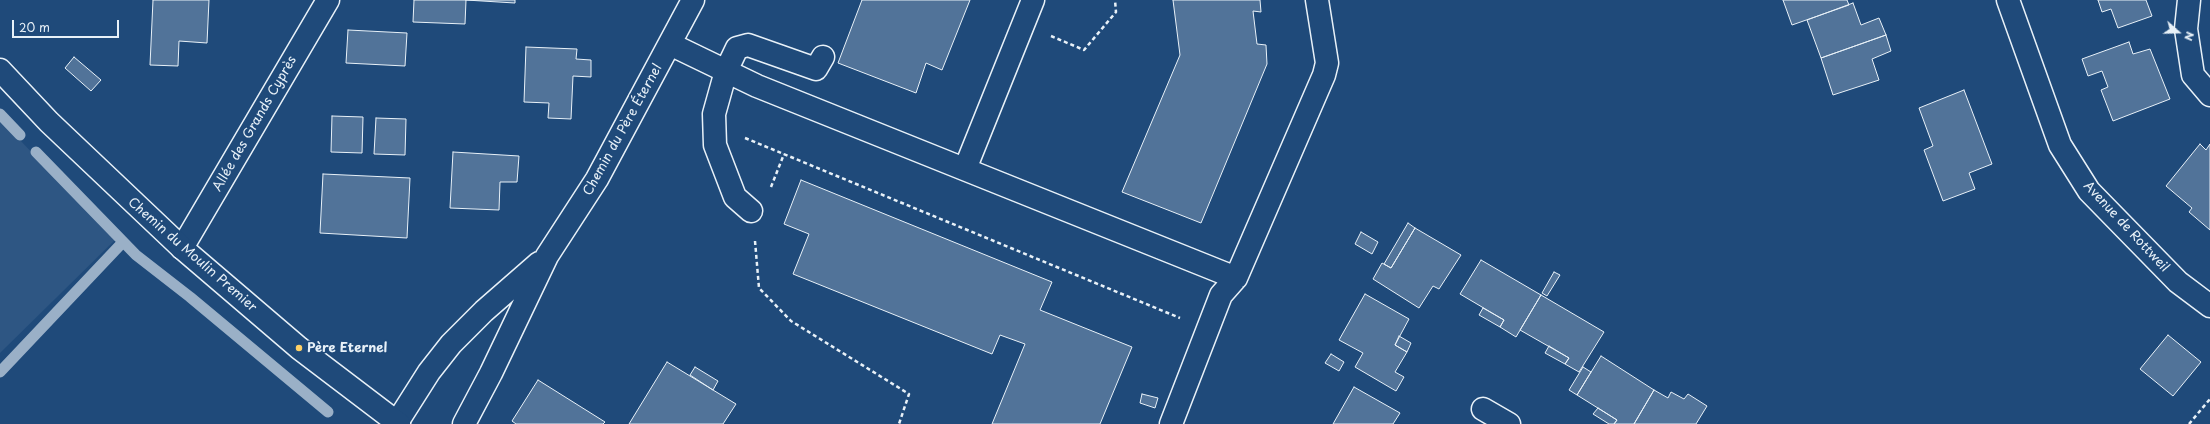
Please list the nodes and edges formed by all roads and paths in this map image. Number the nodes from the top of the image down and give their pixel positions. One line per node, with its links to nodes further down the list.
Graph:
1 (328, 0): 20 (street, Allée des Grands Cyprès)
2 (693, 0): 9 (street, Chemin du Père Éternel)
3 (1033, 0): 8 (street)
4 (1115, 0): 8 (path)
5 (1318, 0): 22 (street)
6 (2008, 0): 23 (street, Avenue de Rottweil)
7 (2189, 0): 13 (street)
8 (1023, 25): 16 (street)
9 (670, 44): 12 (street); 21 (street, Chemin du Père Éternel)
10 (823, 57): 12 (street)
11 (0, 70): 20 (street, Chemin du Moulin Premier)
12 (726, 71): 14 (street); 16 (street)
13 (2210, 95)
14 (713, 125): 15 (path); 18 (street)
15 (784, 154): 17 (path); 24 (path)
16 (965, 169): 22 (street)
17 (770, 188)
18 (751, 211)
19 (754, 236): 29 (path)
20 (182, 248): 27 (street, Chemin du Moulin Premier)
21 (547, 256): 27 (street, Chemin du Père Éternel); 28 (street, Chemin du Père Éternel)
22 (1236, 278): 24 (street)
23 (2210, 306)
24 (1208, 329): 30 (street)
25 (2210, 399): 32 (path)
26 (1483, 409): 31 (street)
27 (397, 424)
28 (464, 424)
29 (899, 424)
30 (1171, 424)
31 (1509, 424)
32 (2189, 424)

